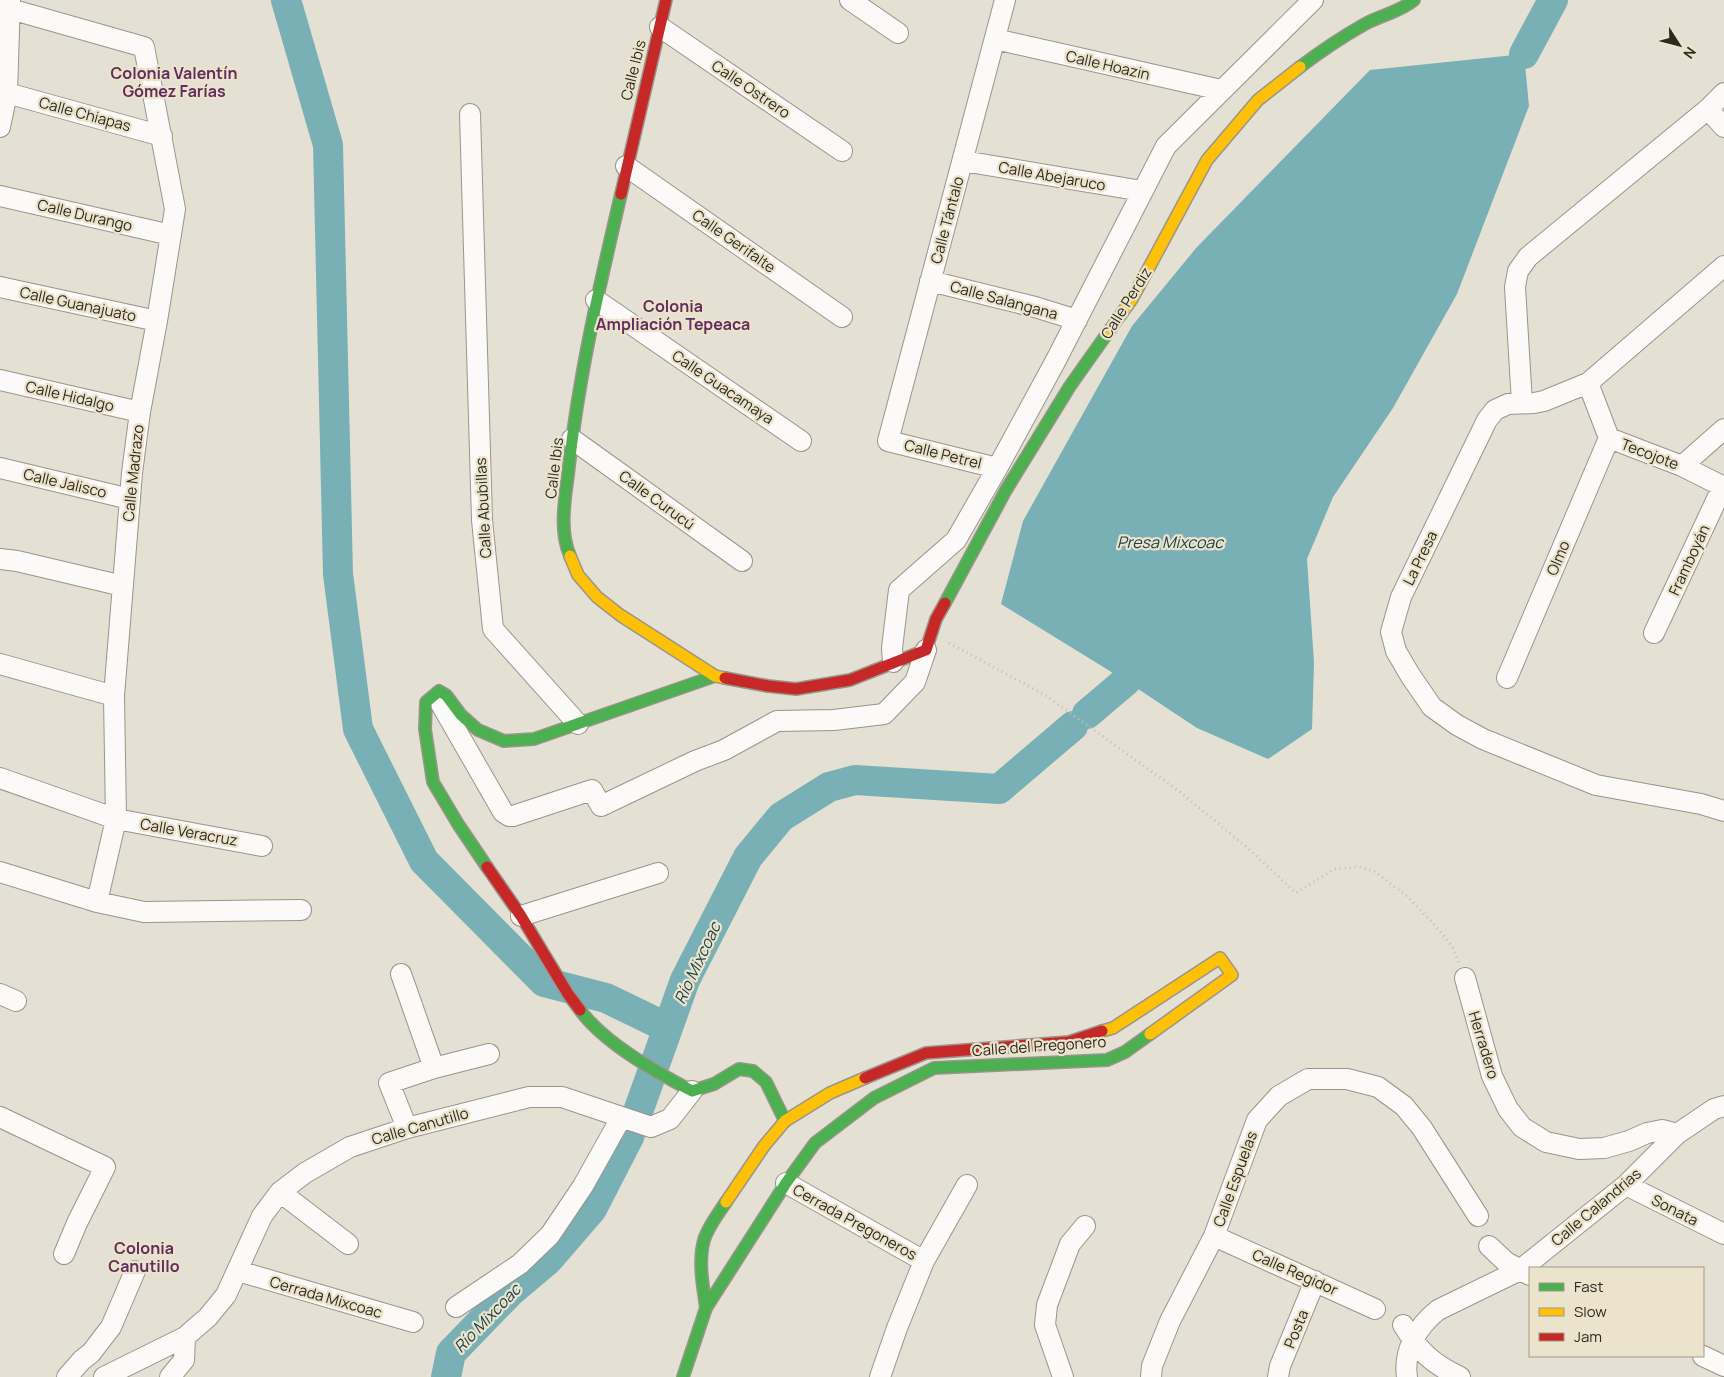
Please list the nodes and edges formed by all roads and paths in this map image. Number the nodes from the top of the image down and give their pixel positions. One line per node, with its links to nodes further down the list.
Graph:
1 (666, 0): 7 (street, Calle Ibis)
2 (850, 0): 8 (street)
3 (1005, 0): 9 (street, Calle Tántalo)
4 (1313, 0): 10 (street)
5 (1408, 2): 49 (street, Calle Perdiz)
6 (10, 4): 11 (street); 17 (street, Calle Madrazo)
7 (660, 27): 18 (street, Calle Ostrero); 20 (street, Calle Ibis)
8 (898, 33)
9 (995, 39): 10 (street, Calle Hoazin); 19 (street, Calle Tántalo)
10 (1221, 90): 21 (street)
11 (7, 93): 15 (street); 17 (street, Calle Chiapas)
12 (1724, 93): 13 (street)
13 (1708, 109): 16 (street); 33 (street)
14 (470, 114): 55 (street, Calle Abubillas)
15 (0, 127)
16 (1724, 127)
17 (162, 136): 23 (street, Calle Madrazo)
18 (842, 151)
19 (962, 161): 21 (street, Calle Abejaruco); 25 (street, Calle Tántalo)
20 (626, 166): 27 (street, Calle Ibis); 28 (street, Calle Gerifalte)
21 (1142, 191): 30 (street)
22 (0, 196): 23 (street, Calle Durango)
23 (171, 234): 29 (street, Calle Madrazo)
24 (1724, 266): 32 (street)
25 (930, 281): 30 (street, Calle Salangana); 38 (street, Calle Tántalo)
26 (0, 287): 29 (street, Calle Guanajuato)
27 (596, 300): 37 (street, Calle Ibis); 39 (street, Calle Guacamaya)
28 (842, 317)
29 (157, 320): 34 (street, Calle Madrazo)
30 (1077, 320): 42 (street)
31 (0, 380): 34 (street, Calle Hidalgo)
32 (1588, 383): 33 (street); 36 (street, Tecojote)
33 (1522, 403): 57 (street, La Presa)
34 (140, 412): 44 (street, Calle Madrazo)
35 (1724, 429): 40 (street)
36 (1609, 438): 40 (street, Tecojote); 52 (street, Olmo)
37 (572, 439): 46 (street, Calle Curucú); 51 (street, Calle Ibis)
38 (888, 440): 42 (street, Calle Petrel)
39 (801, 441)
40 (1682, 466): 43 (street, Tecojote)
41 (0, 468): 44 (street, Calle Jalisco)
42 (997, 468): 49 (street)
43 (1724, 487): 48 (street, Framboyán)
44 (130, 499): 47 (street, Calle Madrazo)
45 (0, 559): 47 (street)
46 (742, 561)
47 (123, 586): 54 (street, Calle Madrazo)
48 (1654, 633)
49 (915, 651): 51 (street, Calle Ibis); 53 (street); 66 (path)
50 (0, 664): 54 (street)
51 (715, 676): 55 (street)
52 (1507, 678)
53 (435, 694): 55 (street); 64 (street)
54 (114, 696): 58 (street, Calle Madrazo)
55 (578, 724)
56 (0, 778): 58 (street, Calle Veracruz)
57 (1724, 811)
58 (116, 819): 59 (street, Calle Veracruz); 62 (street, Calle Madrazo)
59 (262, 846)
60 (0, 872): 62 (street)
61 (658, 873): 64 (street)
62 (97, 902): 63 (street)
63 (301, 910)
64 (521, 916): 69 (street)
65 (402, 974): 68 (street)
66 (1465, 978): 75 (street, Herradero)
67 (489, 1054): 68 (street)
68 (434, 1068): 74 (street)
69 (691, 1091): 72 (street, Calle Canutillo); 73 (street)
70 (1724, 1106): 75 (street)
71 (0, 1117): 86 (street)
72 (621, 1118): 74 (street, Calle Canutillo); 93 (street)
73 (785, 1121): 76 (street, Calle del Pregonero); 94 (street, Calle del Pregonero)
74 (407, 1128): 79 (street, Calle Canutillo)
75 (1677, 1134): 78 (street, Calle Calandrias)
76 (786, 1183): 87 (street, Cerrada Pregoneros); 94 (street, Calle del Pregonero)
77 (968, 1185): 87 (street)
78 (1626, 1185): 82 (street, Sonata); 88 (street, Calle Calandrias)
79 (280, 1192): 84 (street); 89 (street, Calle Canutillo)
80 (1478, 1216): 83 (street, Calle Espuelas)
81 (1084, 1226): 106 (street)
82 (1724, 1234)
83 (1214, 1236): 92 (street, Calle Regidor); 107 (street, Calle Espuelas)
84 (348, 1244)
85 (1489, 1246): 91 (street)
86 (64, 1254)
87 (924, 1261): 105 (street)
88 (1532, 1267)
89 (238, 1271): 96 (street, Cerrada Mixcoac); 98 (street, Calle Canutillo)
90 (135, 1272): 101 (street)
91 (1525, 1273): 97 (street, Calle Calandrias)
92 (1315, 1281): 95 (street, Calle Regidor); 108 (street, Posta)
93 (456, 1307)
94 (706, 1308): 104 (street, Calle del Pregonero)
95 (1375, 1309)
96 (413, 1322)
97 (1408, 1332): 109 (street); 110 (street)
98 (185, 1337): 102 (street, Calle Canutillo); 103 (street)
99 (1704, 1356): 100 (street)
100 (1724, 1366)
101 (67, 1377)
102 (104, 1377)
103 (170, 1377)
104 (683, 1377)
105 (880, 1377)
106 (1064, 1377)
107 (1151, 1377)
108 (1278, 1377)
109 (1407, 1377)
110 (1460, 1377)

